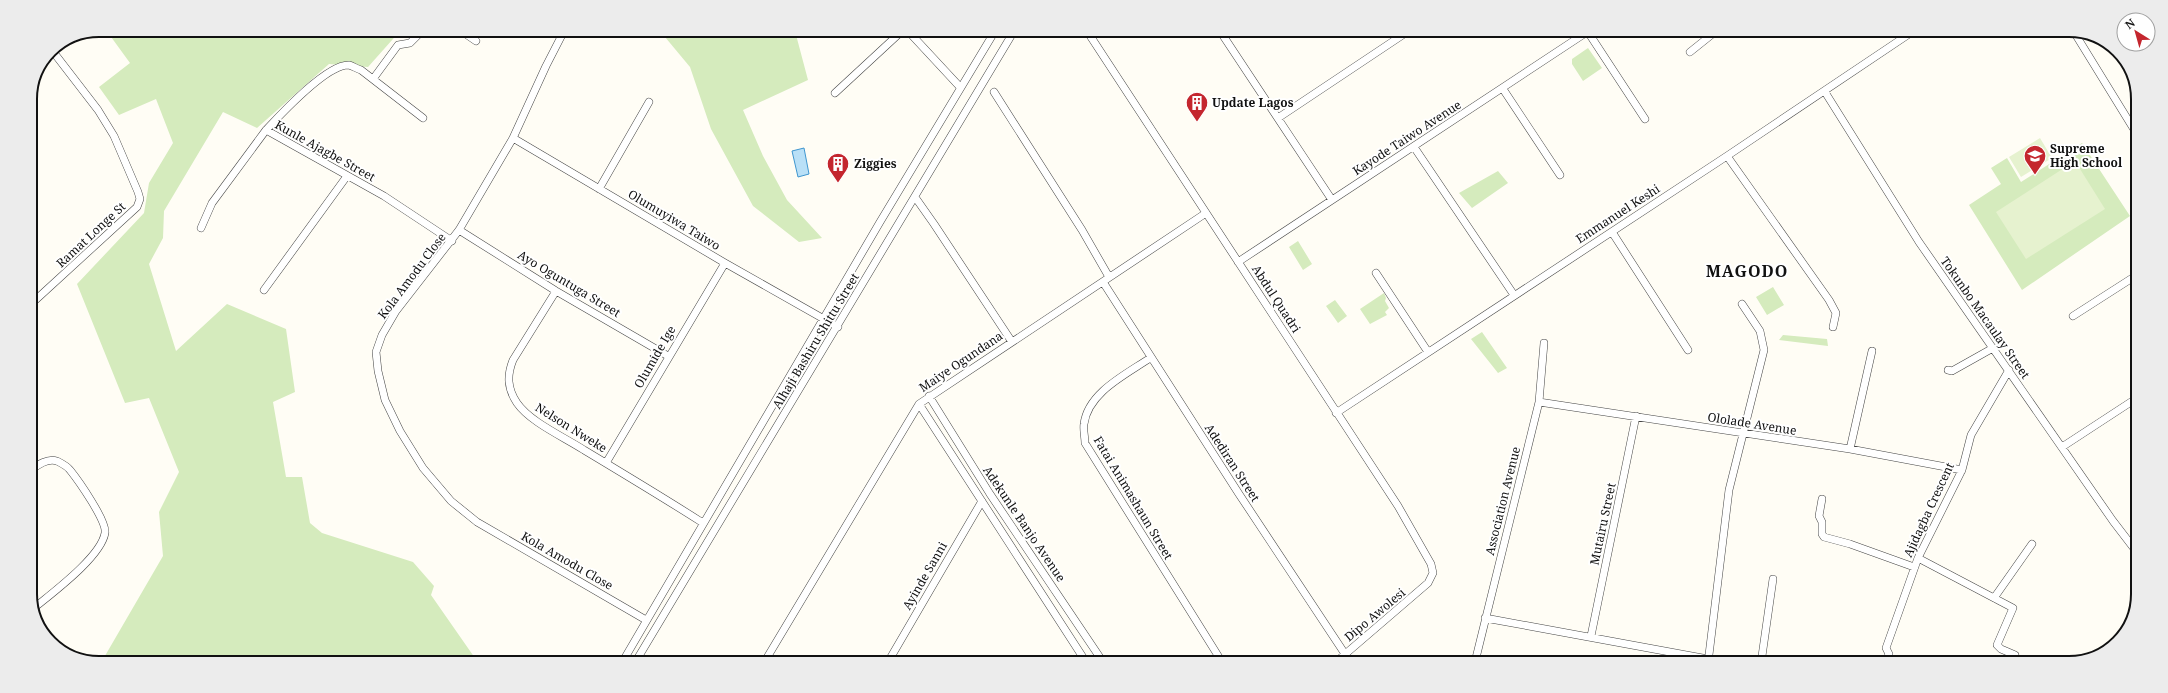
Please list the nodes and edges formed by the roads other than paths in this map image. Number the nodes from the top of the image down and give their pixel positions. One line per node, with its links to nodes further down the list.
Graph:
1 (416, 37): 19 (street)
2 (470, 37): 16 (street)
3 (561, 37): 31 (street, Kola Amodu Close)
4 (896, 37): 24 (street)
5 (914, 37): 20 (street)
6 (991, 37): 20 (street, Alhaji Bashiru Shittu Street)
7 (1010, 37): 37 (street, Alhaji Bashiru Shittu Street)
8 (1091, 37): 39 (street, Abdul Quadri)
9 (1226, 37): 27 (street)
10 (1400, 37): 27 (street)
11 (1581, 37): 21 (street, Kayode Taiwo Avenue)
12 (1591, 37): 28 (street)
13 (1709, 37): 17 (street)
14 (1905, 37): 23 (street, Emmanuel Keshi)
15 (2078, 38): 29 (street)
16 (476, 41)
17 (1690, 52)
18 (56, 54): 53 (street, Ramat Longe St)
19 (373, 79): 26 (street); 30 (street)
20 (960, 87): 56 (street, Alhaji Bashiru Shittu Street)
21 (1503, 89): 32 (street, Kayode Taiwo Avenue); 34 (street)
22 (994, 92): 47 (street)
23 (1825, 92): 33 (street, Emmanuel Keshi); 61 (street, Tokunbo Macaulay Street)
24 (835, 93)
25 (649, 102): 36 (street)
26 (424, 118)
27 (1278, 118): 38 (street)
28 (1645, 119)
29 (2131, 125)
30 (266, 130): 35 (street, Kunle Ajagbe Street); 40 (street, Kunle Ajagbe Street)
31 (513, 138): 36 (street, Olumuyiwa Taiwo); 41 (street, Kola Amodu Close)
32 (1414, 147): 38 (street, Kayode Taiwo Avenue); 52 (street)
33 (1727, 156): 42 (street, Emmanuel Keshi); 57 (street)
34 (1560, 175)
35 (347, 176): 43 (street, Kunle Ajagbe Street); 50 (street)
36 (599, 189): 45 (street, Olumuyiwa Taiwo)
37 (915, 197): 58 (street, Alhaji Bashiru Shittu Street); 59 (street)
38 (1332, 200): 44 (street, Kayode Taiwo Avenue)
39 (1206, 213): 44 (street, Abdul Quadri); 47 (street, Maiye Ogundana)
40 (201, 228)
41 (459, 230): 43 (street, Kola Amodu Close); 51 (street, Ayo Oguntuga Street)
42 (1612, 232): 52 (street, Emmanuel Keshi); 62 (street)
43 (452, 241): 93 (street, Kola Amodu Close)
44 (1238, 262): 73 (street, Abdul Quadri)
45 (725, 263): 56 (street, Olumuyiwa Taiwo); 65 (street, Olumide Ige)
46 (1376, 273): 64 (street)
47 (1109, 277): 49 (street, Maiye Ogundana)
48 (2131, 279): 55 (street)
49 (1103, 282): 59 (street, Maiye Ogundana); 66 (street, Adediran Street)
50 (264, 290)
51 (556, 290): 65 (street, Ayo Oguntuga Street); 78 (street, Nelson Nweke)
52 (1514, 294): 64 (street, Emmanuel Keshi)
53 (37, 299)
54 (1742, 304): 75 (street)
55 (2073, 316)
56 (823, 320): 58 (street, Olumuyiwa Taiwo); 83 (street, Alhaji Bashiru Shittu Street)
57 (1833, 327)
58 (838, 328): 97 (street, Alhaji Bashiru Shittu Street)
59 (1012, 342): 69 (street, Maiye Ogundana)
60 (1544, 343): 71 (street, Association Avenue)
61 (1993, 348): 67 (street); 68 (street, Tokunbo Macaulay Street)
62 (1688, 350)
63 (1872, 350): 77 (street)
64 (1428, 352): 73 (street, Emmanuel Keshi)
65 (668, 356): 78 (street, Olumide Ige)
66 (1150, 358): 95 (street, Adediran Street); 102 (street, Fatai Animashaun Street)
67 (1948, 370)
68 (2008, 370): 76 (street, Tokunbo Macaulay Street); 80 (street, Ajidagba Crescent)
69 (929, 396): 72 (street, Maiye Ogundana); 101 (street, Adekunle Banjo Avenue)
70 (2131, 401): 76 (street)
71 (1539, 402): 74 (street, Ololade Avenue); 92 (street, Association Avenue)
72 (919, 404): 82 (street, Adekunle Banjo Avenue); 98 (street, Maiye Ogundana)
73 (1336, 413): 89 (street, Abdul Quadri)
74 (1636, 416): 75 (street, Ololade Avenue); 94 (street, Mutairu Street)
75 (1742, 434): 77 (street, Ololade Avenue); 106 (street)
76 (2062, 447): 85 (street, Tokunbo Macaulay Street)
77 (1850, 449): 80 (street, Ololade Avenue)
78 (606, 463): 83 (street, Nelson Nweke)
79 (37, 466): 91 (street)
80 (1962, 470): 86 (street, Ajidagba Crescent)
81 (1822, 500): 87 (street)
82 (982, 501): 99 (street, Ayinde Sanni); 100 (street, Adekunle Banjo Avenue)
83 (703, 523): 93 (street, Alhaji Bashiru Shittu Street)
84 (2032, 544): 90 (street)
85 (2131, 544)
86 (1918, 558): 87 (street, Ajidagba Crescent); 90 (street)
87 (1914, 568): 108 (street, Ajidagba Crescent)
88 (1772, 579): 107 (street)
89 (1428, 583): 95 (street, Dipo Awolesi)
90 (1994, 598): 109 (street)
91 (38, 605)
92 (1485, 618): 94 (street); 104 (street, Association Avenue)
93 (646, 620): 96 (street, Alhaji Bashiru Shittu Street)
94 (1591, 636): 105 (street)
95 (1346, 654): 103 (street, Dipo Awolesi)
96 (626, 656)
97 (639, 656)
98 (768, 656)
99 (892, 656)
100 (1082, 656)
101 (1099, 656)
102 (1218, 656)
103 (1344, 656)
104 (1476, 656)
105 (1685, 656)
106 (1709, 656)
107 (1762, 656)
108 (1888, 656)
109 (2015, 656)

